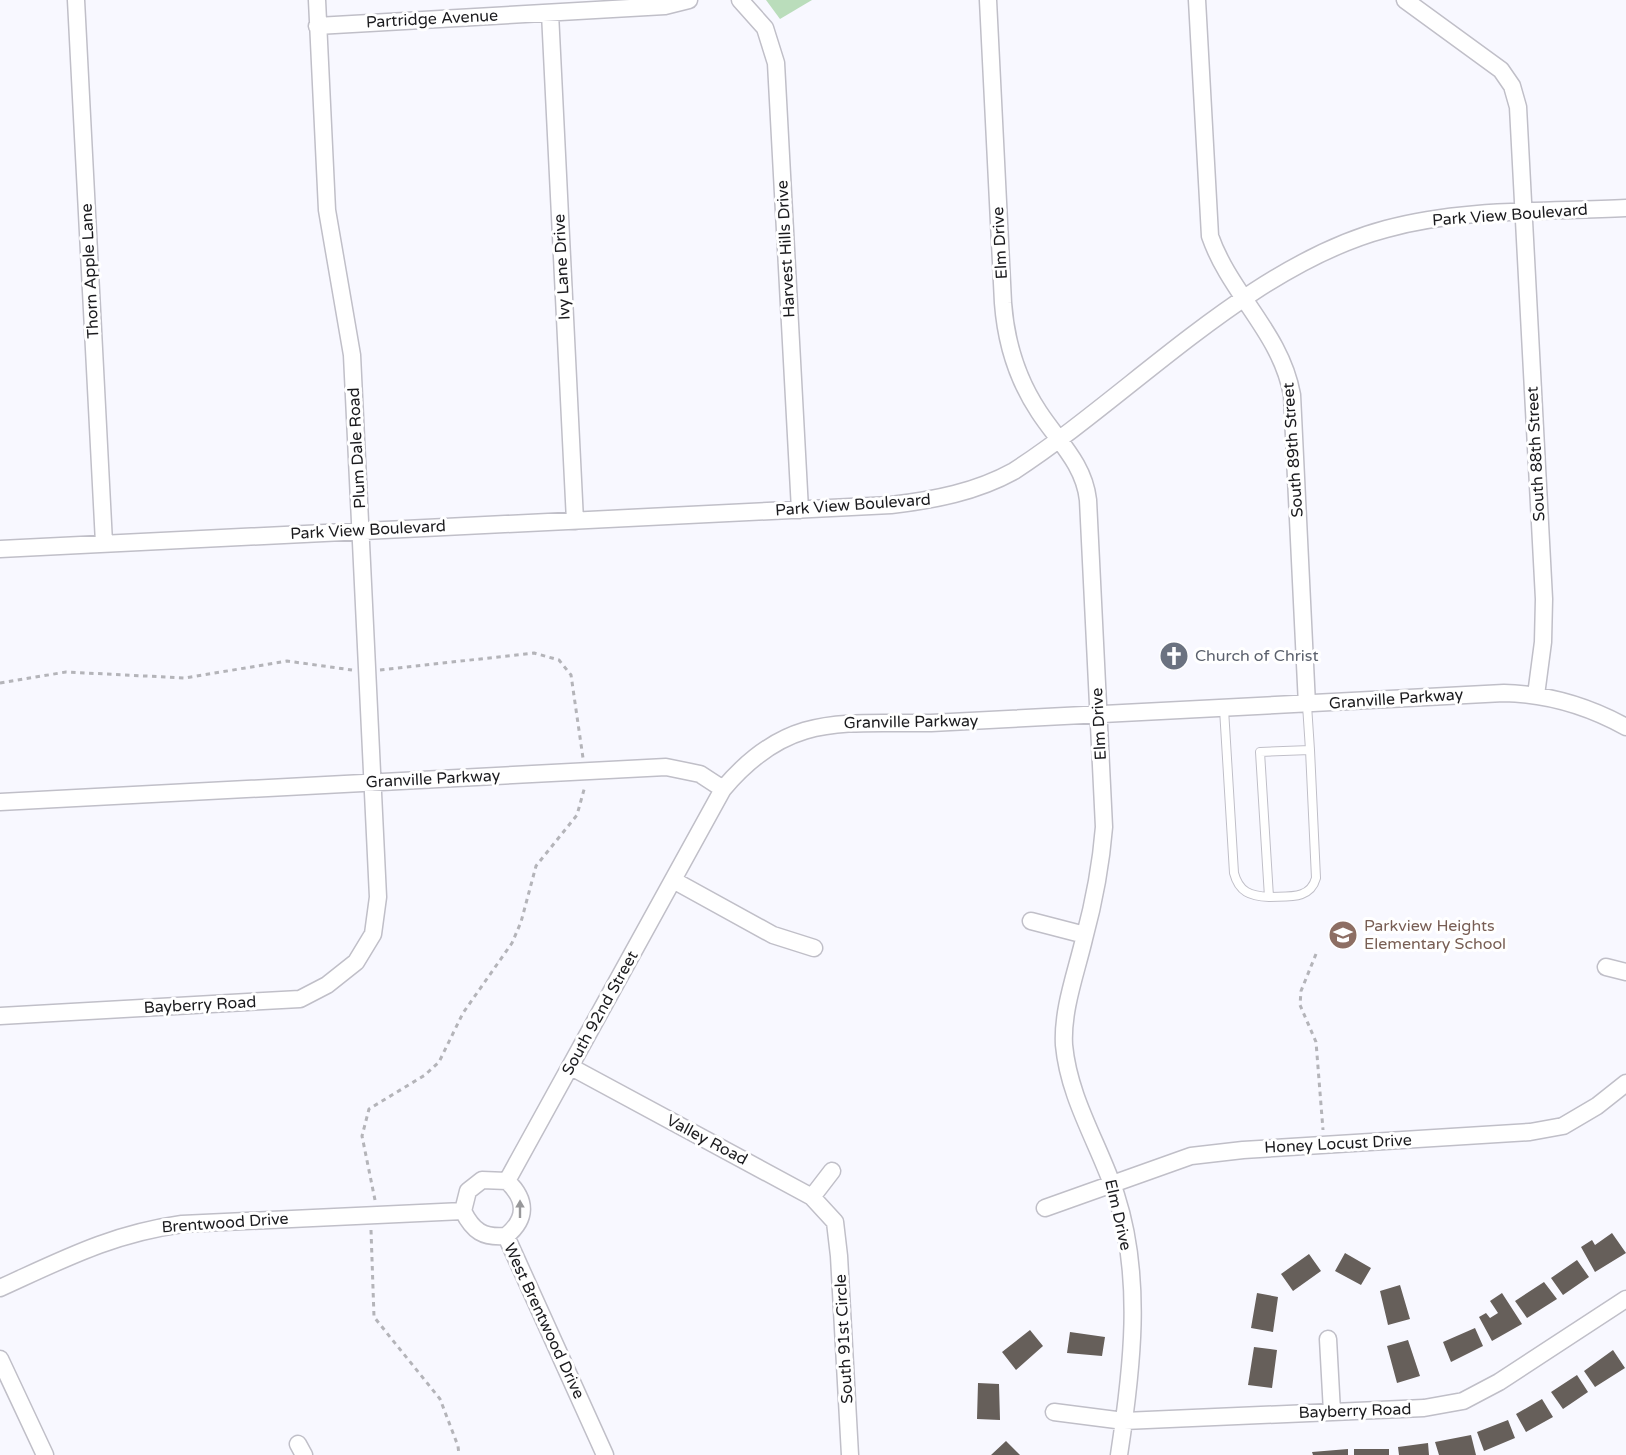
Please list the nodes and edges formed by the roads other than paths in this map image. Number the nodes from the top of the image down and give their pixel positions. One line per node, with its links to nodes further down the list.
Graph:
1 (76, 0): 17 (street, Thorn Apple Lane)
2 (317, 0): 9 (street, Plum Dale Road)
3 (689, 0): 8 (street, Partridge Avenue)
4 (740, 0): 14 (street, Harvest Hills Drive)
5 (988, 0): 13 (street, Elm Drive)
6 (1197, 0): 12 (street, South 89th Street)
7 (1405, 0): 11 (street, South 88th Street)
8 (550, 13): 9 (street, Partridge Avenue); 15 (street, Ivy Lane Drive)
9 (317, 26): 16 (street, Plum Dale Road)
10 (1626, 208): 11 (street, Park View Boulevard)
11 (1524, 213): 12 (street, Park View Boulevard); 19 (street, South 88th Street)
12 (1244, 299): 13 (street, Park View Boulevard); 20 (street, South 89th Street)
13 (1059, 439): 14 (street, Park View Boulevard); 22 (street, Elm Drive)
14 (800, 510): 15 (street, Park View Boulevard)
15 (575, 521): 16 (street, Park View Boulevard)
16 (361, 530): 17 (street, Park View Boulevard); 25 (street, Plum Dale Road)
17 (104, 543): 18 (street, Park View Boulevard)
18 (0, 549)
19 (1536, 695): 20 (street, Granville Parkway); 23 (street, Granville Parkway)
20 (1307, 705): 21 (street, Granville Parkway); 24 (lane)
21 (1224, 709): 22 (street, Granville Parkway); 29 (lane)
22 (1099, 714): 26 (street, Granville Parkway); 32 (street, Elm Drive)
23 (1626, 727)
24 (1310, 750): 29 (lane); 29 (lane)
25 (374, 783): 26 (street, Granville Parkway); 27 (street, Granville Parkway); 31 (street, Plum Dale Road)
26 (723, 789): 28 (street, South 92nd Street)
27 (0, 802)
28 (673, 880): 33 (street); 37 (street, South 92nd Street)
29 (1269, 897)
30 (1031, 921): 32 (street)
31 (374, 934): 36 (street, Bayberry Road)
32 (1085, 935): 41 (street, Elm Drive)
33 (814, 948)
34 (1606, 967): 35 (street)
35 (1626, 972)
36 (0, 1016)
37 (571, 1067): 40 (street, South 92nd Street); 42 (street, Valley Road)
38 (1626, 1083): 41 (street, Honey Locust Drive)
39 (832, 1172): 42 (street)
40 (507, 1181): 44 (street); 46 (street, one-way to 40)
41 (1112, 1183): 43 (street, Honey Locust Drive); 53 (street, Elm Drive)
42 (812, 1197): 45 (street, Valley Road)
43 (1045, 1208)
44 (463, 1211): 46 (street, West Brentwood Drive); 47 (street, Brentwood Drive)
45 (835, 1222): 56 (street, South 91st Circle)
46 (506, 1236): 55 (street, West Brentwood Drive)
47 (0, 1288)
48 (1626, 1299): 52 (street, Bayberry Road)
49 (1328, 1339): 52 (street)
50 (0, 1359): 54 (street)
51 (1054, 1412): 53 (street, Bayberry Road)
52 (1332, 1412): 53 (street, Bayberry Road)
53 (1124, 1421): 57 (street, Elm Drive)
54 (45, 1455)
55 (605, 1455)
56 (850, 1455)
57 (1119, 1455)

